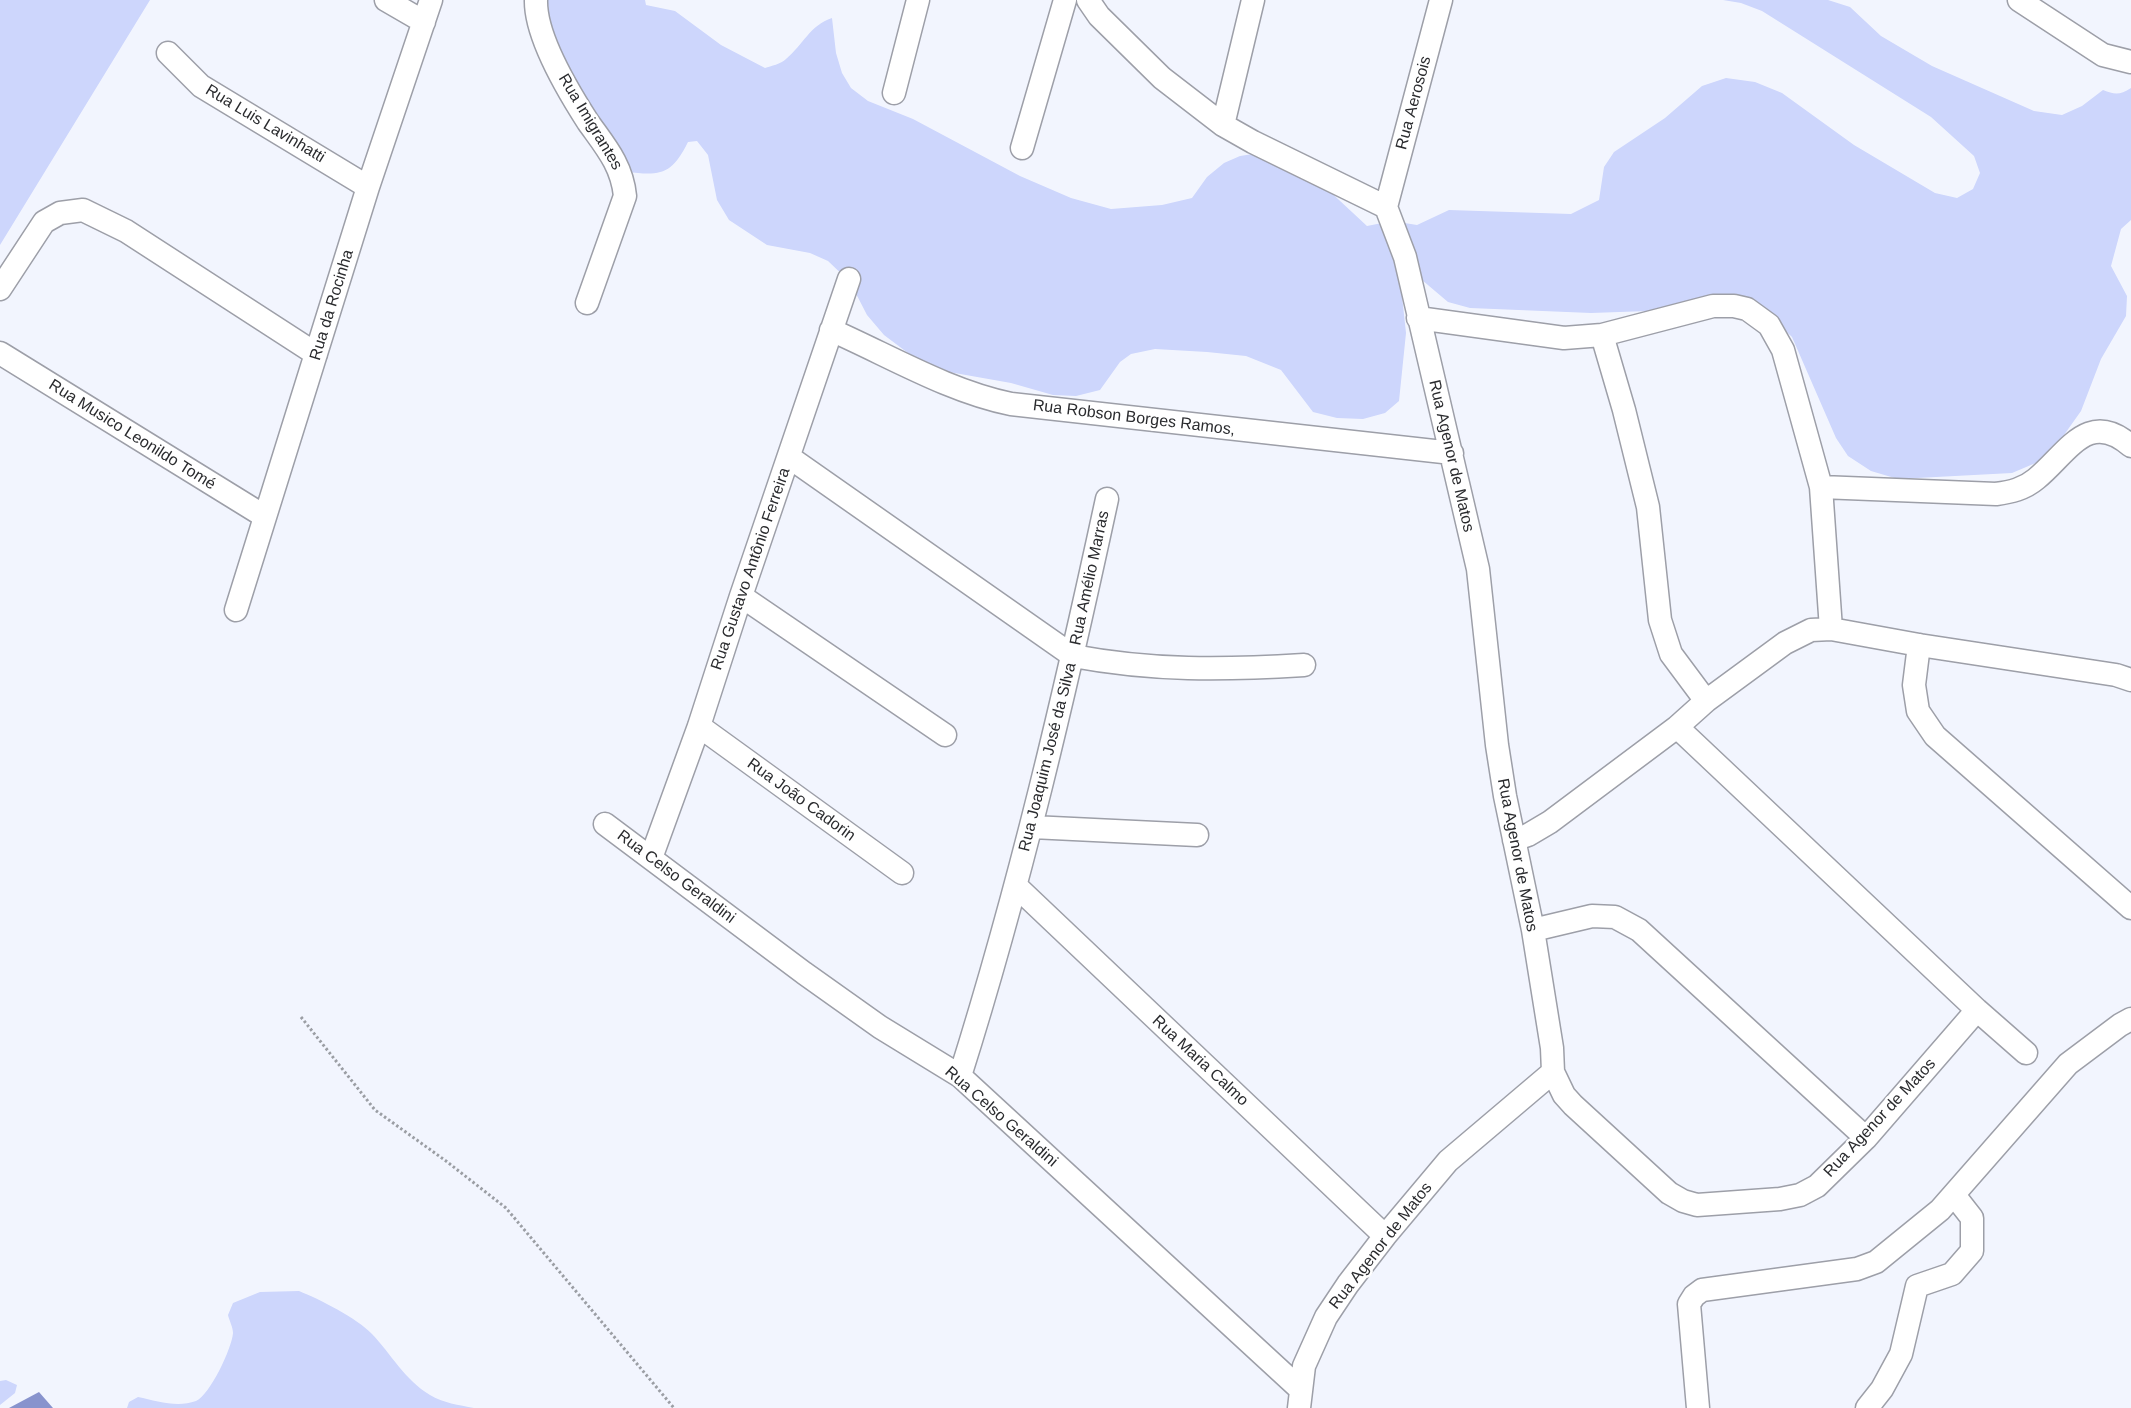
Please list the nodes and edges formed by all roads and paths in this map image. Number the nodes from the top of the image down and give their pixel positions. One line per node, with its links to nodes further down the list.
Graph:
1 (386, 0): 10 (street)
2 (431, 0): 10 (street, Rua da Rocinha)
3 (536, 0): 20 (street, Rua Imigrantes)
4 (918, 0): 13 (street)
5 (1065, 0): 15 (street)
6 (1088, 0): 14 (street)
7 (1253, 0): 14 (street)
8 (1441, 0): 17 (street, Rua Aerosois)
9 (2019, 0): 12 (street)
10 (424, 22): 16 (street, Rua da Rocinha)
11 (168, 54): 16 (street, Rua Luis Lavinhatti)
12 (2131, 62)
13 (894, 93)
14 (1223, 125): 17 (street)
15 (1022, 148)
16 (368, 188): 25 (street, Rua da Rocinha)
17 (1386, 206): 21 (street, Rua Agenor de Matos)
18 (849, 279): 22 (street, Rua Gustavo Antônio Ferreira)
19 (0, 289): 25 (street)
20 (588, 303)
21 (1418, 318): 23 (street); 27 (street, Rua Agenor de Matos)
22 (831, 330): 27 (street, Rua Robson Borges Ramos,); 28 (street, Rua Gustavo Antônio Ferreira)
23 (1602, 335): 29 (street); 39 (street)
24 (0, 353): 31 (street, Rua Musico Leonildo Tomé)
25 (316, 354): 31 (street, Rua da Rocinha)
26 (2131, 446): 29 (street)
27 (1452, 453): 46 (street, Rua Agenor de Matos)
28 (789, 457): 32 (street, Rua Gustavo Antônio Ferreira); 36 (street, Rua Joaquim José da Silva)
29 (1821, 487): 34 (street)
30 (1107, 499): 36 (street, Rua Amélio Marras)
31 (264, 516): 33 (street, Rua da Rocinha)
32 (741, 596): 40 (street, Rua Gustavo Antônio Ferreira); 42 (street)
33 (236, 610)
34 (1831, 629): 35 (street); 39 (street)
35 (1919, 645): 38 (street); 50 (street)
36 (1073, 656): 37 (street); 44 (street, Rua Joaquim José da Silva)
37 (1304, 665)
38 (2131, 680)
39 (1706, 701): 41 (street)
40 (699, 726): 47 (street, Rua Gustavo Antônio Ferreira); 48 (street, Rua João Cadorin)
41 (1677, 727): 46 (street); 52 (street)
42 (945, 735)
43 (605, 824): 47 (street, Rua Celso Geraldini)
44 (1032, 827): 45 (street); 49 (street, Rua Joaquim José da Silva)
45 (1197, 835)
46 (1514, 840): 51 (street, Rua Agenor de Matos)
47 (651, 858): 57 (street, Rua Celso Geraldini)
48 (902, 873)
49 (1016, 886): 57 (street, Rua Joaquim José da Silva); 60 (street, Rua Maria Calmo)
50 (2131, 908)
51 (1533, 930): 56 (street, Rua Agenor de Matos); 58 (street)
52 (1977, 1010): 55 (street); 58 (street, Rua Agenor de Matos)
53 (301, 1017): 62 (path)
54 (2131, 1019): 59 (street)
55 (2026, 1053)
56 (1554, 1072): 58 (street, Rua Agenor de Matos); 60 (street, Rua Agenor de Matos)
57 (960, 1076): 61 (street, Rua Celso Geraldini)
58 (1866, 1138)
59 (1954, 1195): 63 (street); 64 (street)
60 (1385, 1236): 61 (street, Rua Agenor de Matos)
61 (1299, 1398)
62 (674, 1408)
63 (1698, 1408)
64 (1867, 1408)

